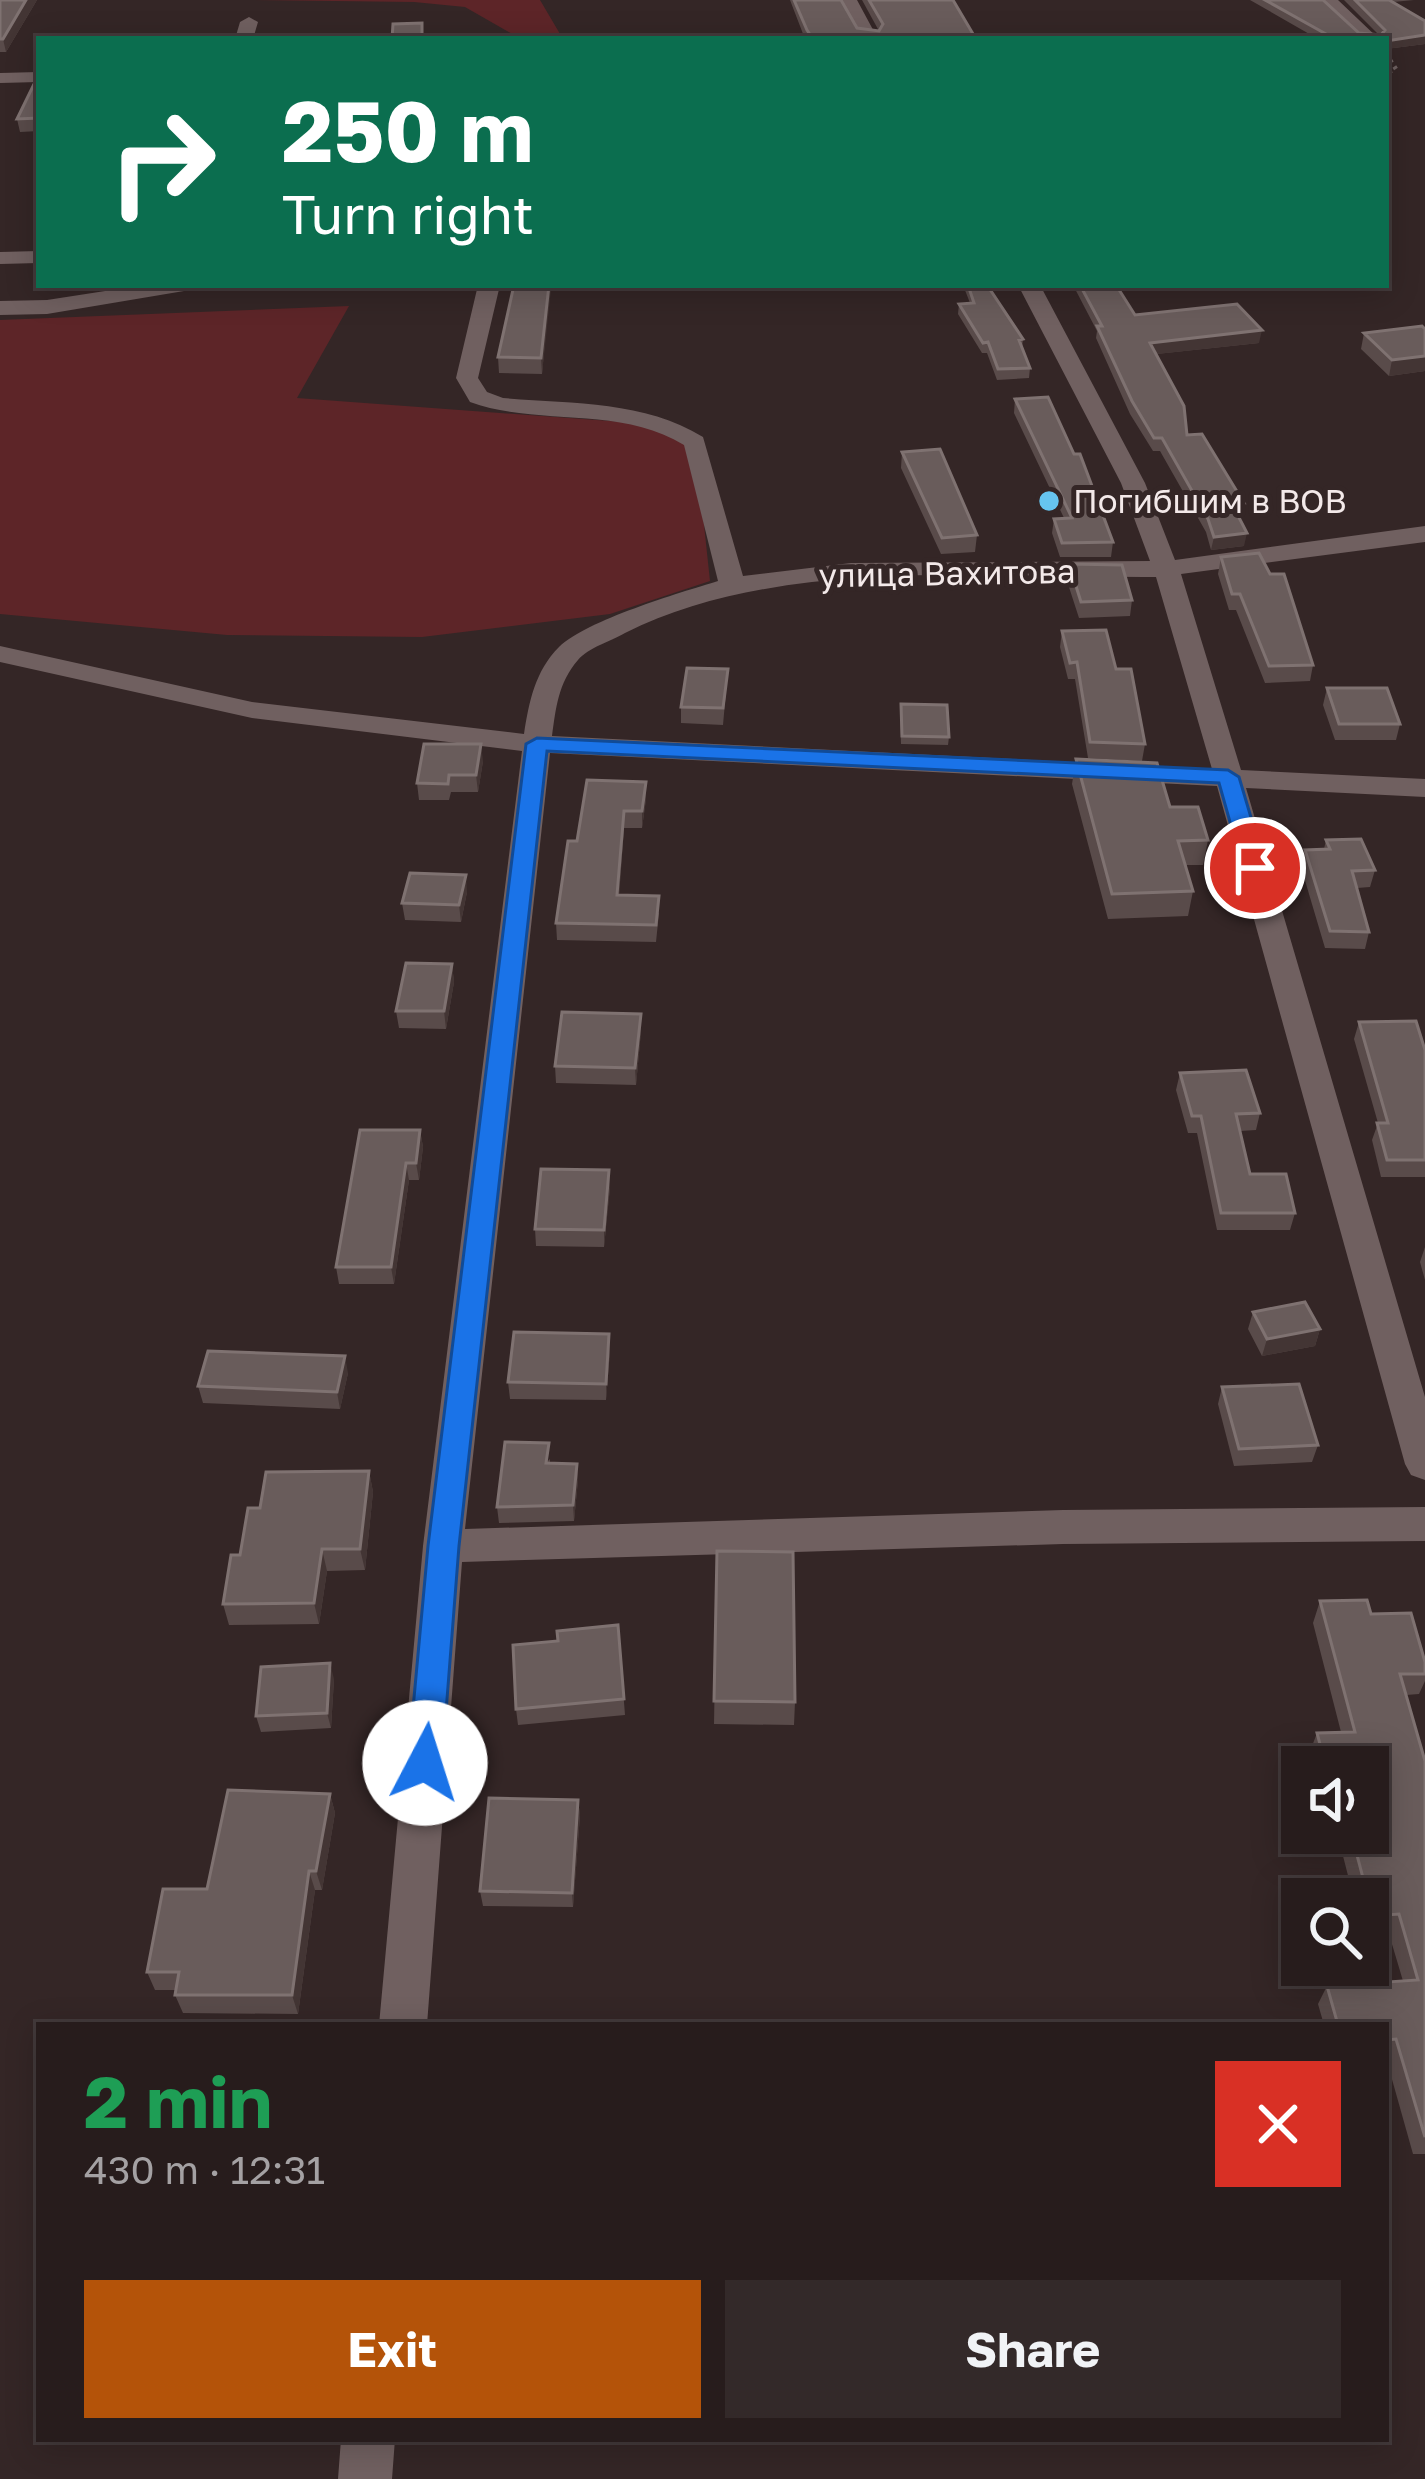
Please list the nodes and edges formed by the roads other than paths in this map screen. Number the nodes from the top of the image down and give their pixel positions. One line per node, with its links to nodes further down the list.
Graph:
1 (848, 0): 3 (street)
2 (1328, 0): 4 (street)
3 (867, 36)
4 (1367, 36)
5 (36, 77): 6 (street)
6 (0, 78)
7 (36, 256): 8 (street)
8 (0, 258)
9 (165, 288): 12 (street)
10 (488, 288): 15 (street)
11 (1031, 288): 14 (street)
12 (0, 308)
13 (1425, 533): 14 (street, улица Вахитова)
14 (1163, 569): 15 (street, улица Вахитова); 18 (street)
15 (732, 585): 17 (street, улица Вахитова)
16 (0, 654): 17 (street)
17 (537, 744): 18 (street); 22 (street, улица Вахитова)
18 (1228, 777): 19 (street); 20 (street)
19 (1425, 788)
20 (1425, 1464)
21 (1425, 1524): 22 (street)
22 (443, 1546): 23 (street, улица Вахитова)
23 (403, 2022)
24 (368, 2442): 25 (street)
25 (365, 2479)

